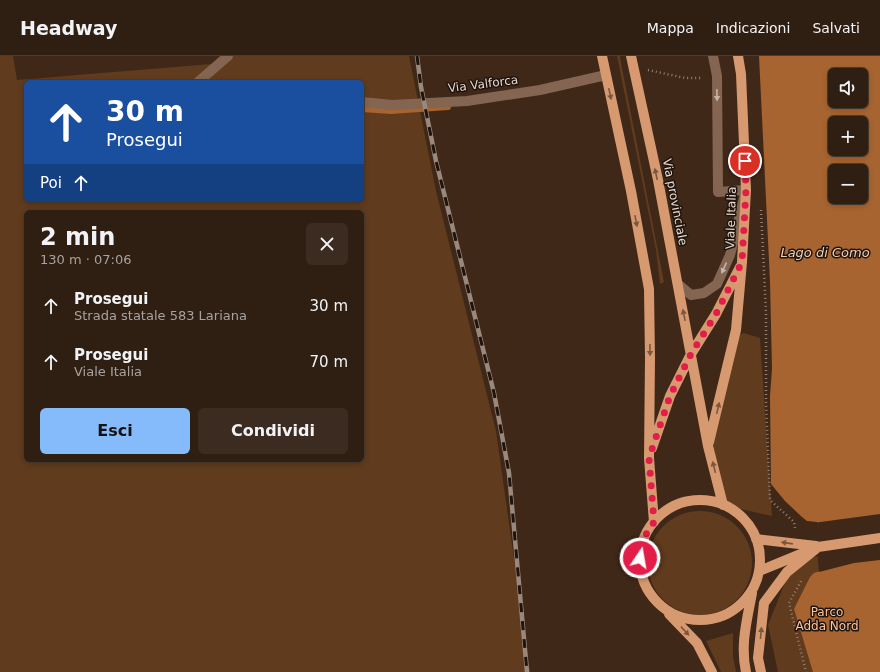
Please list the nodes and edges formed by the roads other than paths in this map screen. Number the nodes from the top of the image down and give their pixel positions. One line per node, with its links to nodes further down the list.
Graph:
1 (228, 56): 7 (street)
2 (602, 56): 6 (main road)
3 (631, 56): 11 (main road, Via provinciale, one-way to 3)
4 (713, 56): 9 (street, one-way to 9)
5 (738, 56): 9 (main road, Viale Italia)
6 (606, 75): 8 (street, Via Valforca); 14 (main road, one-way to 14)
7 (200, 80)
8 (364, 102)
9 (746, 190): 10 (main road, Viale Italia); 11 (street, one-way to 11)
10 (742, 262): 12 (main road); 13 (main road, Viale Italia, one-way to 10)
11 (678, 284): 12 (main road, Via provinciale, one-way to 11)
12 (691, 354): 13 (main road, Via provinciale); 14 (main road)
13 (708, 446): 15 (main road, Via provinciale, one-way to 13)
14 (649, 458): 16 (main road)
15 (723, 505): 16 (main road); 18 (main road)
16 (654, 522): 22 (main road)
17 (880, 538): 19 (main road)
18 (756, 539): 19 (main road, one-way to 18); 20 (main road)
19 (818, 547): 20 (main road); 25 (main road, one-way to 19)
20 (759, 571): 21 (main road)
21 (752, 590): 22 (main road); 24 (main road)
22 (658, 602): 23 (main road, one-way to 23)
23 (712, 672)
24 (746, 672)
25 (761, 672)

